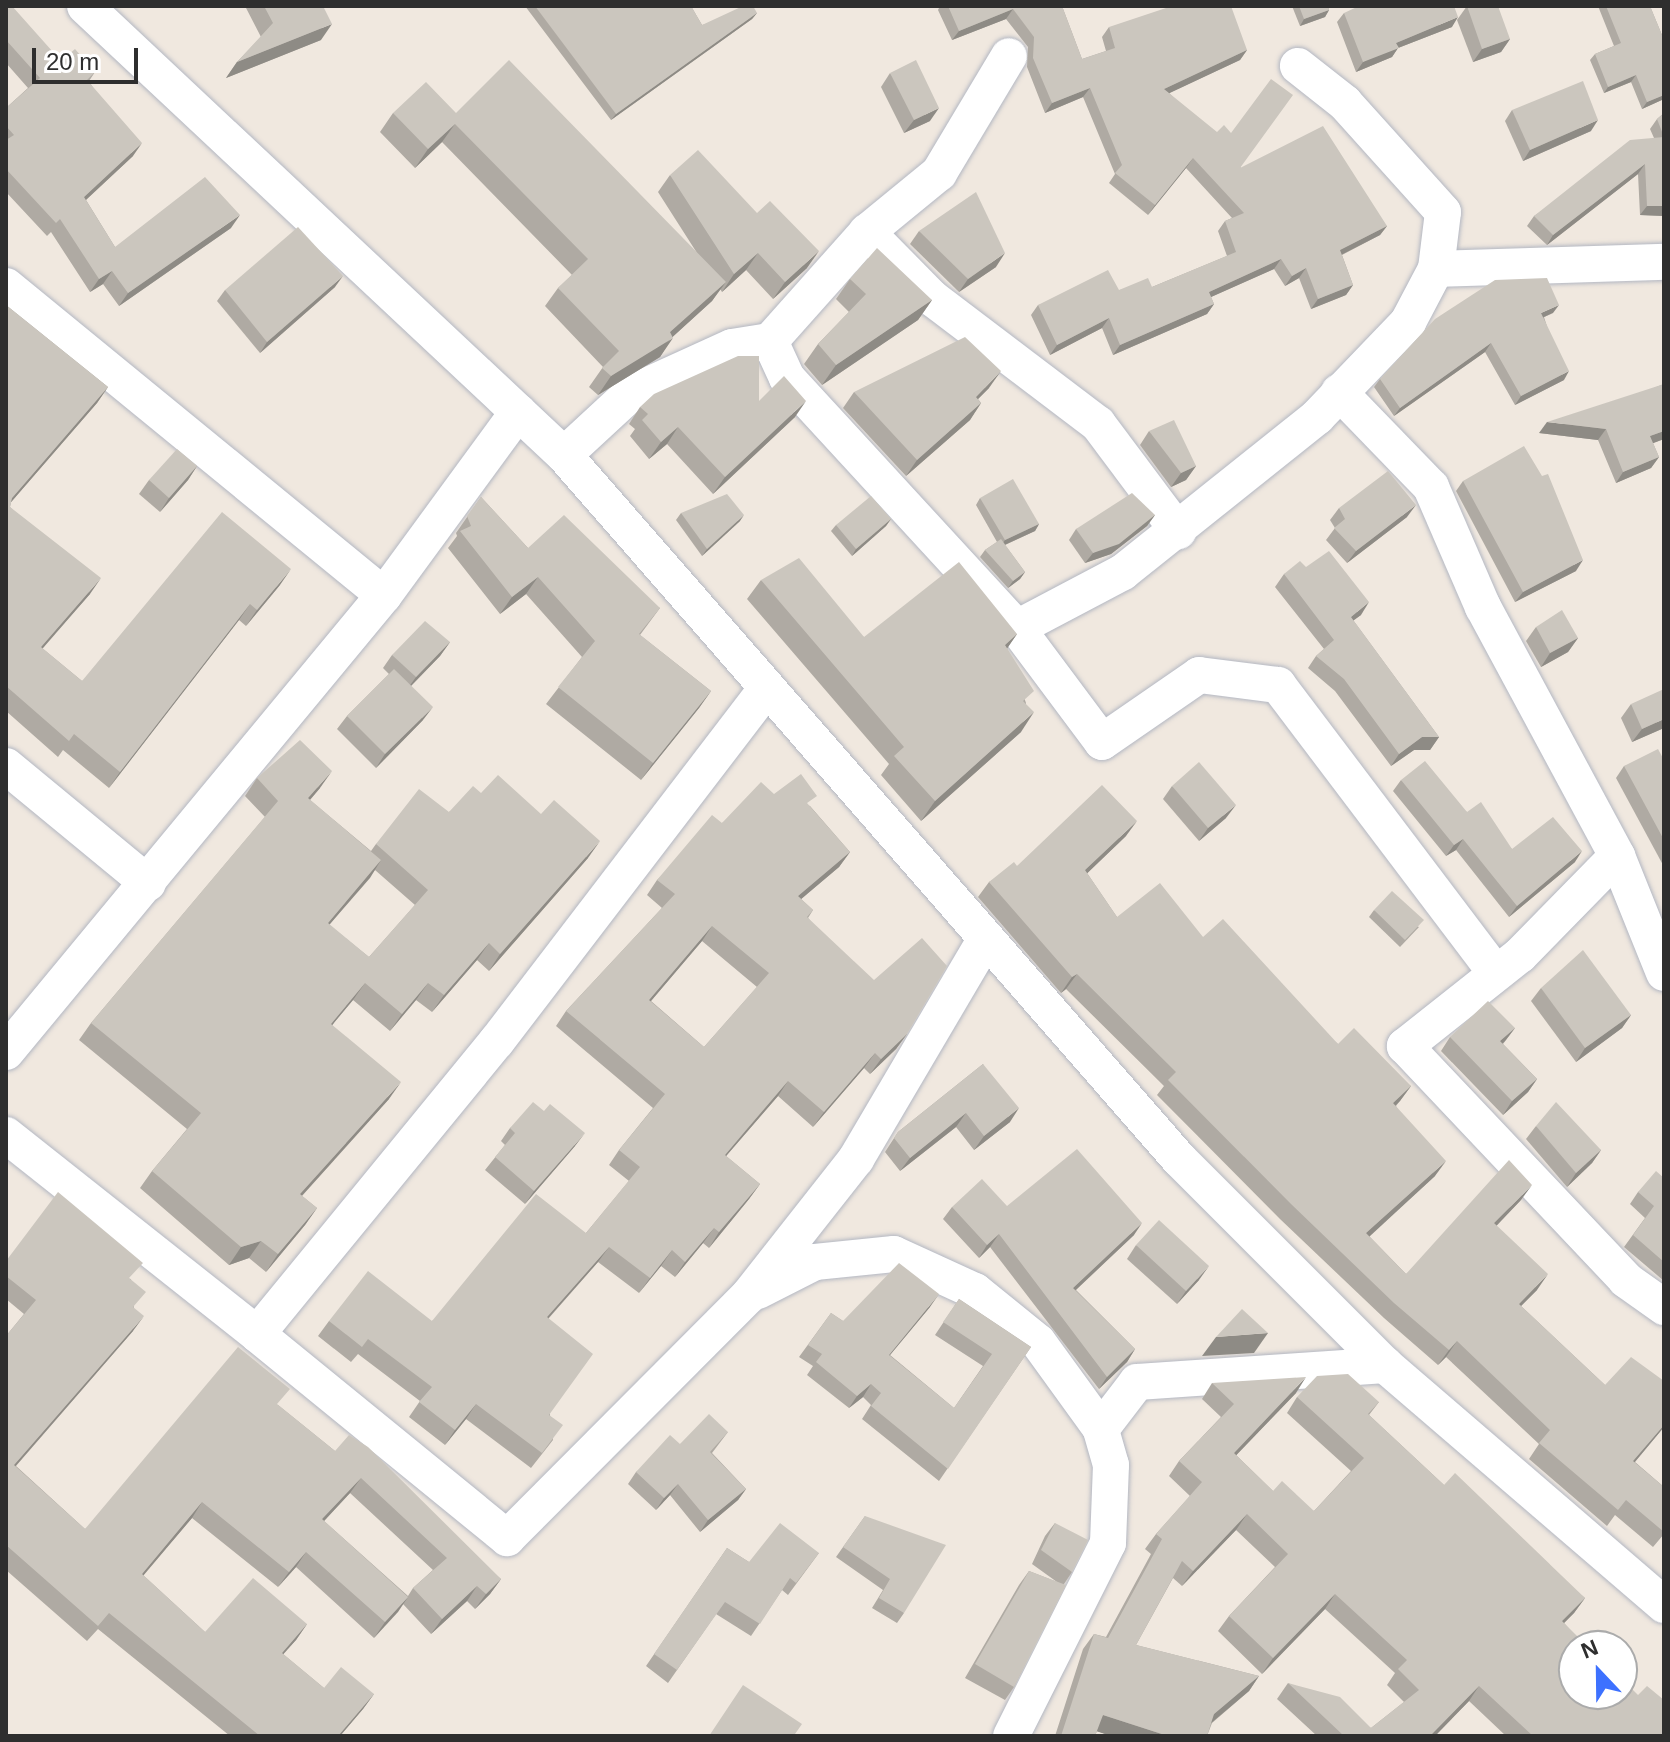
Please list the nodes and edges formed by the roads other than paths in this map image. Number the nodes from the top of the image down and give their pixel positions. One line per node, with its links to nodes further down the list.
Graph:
1 (85, 6): 10 (street)
2 (1009, 56): 4 (street)
3 (1298, 66): 6 (street)
4 (867, 232): 8 (street); 12 (street)
5 (1664, 262): 6 (street)
6 (1436, 269): 9 (street)
7 (6, 286): 13 (street)
8 (770, 341): 11 (street); 14 (street)
9 (1339, 392): 12 (street); 17 (street)
10 (518, 412): 11 (street); 13 (street)
11 (564, 455): 15 (street)
12 (1178, 531): 14 (street)
13 (384, 595): 18 (street)
14 (1017, 628): 20 (street)
15 (767, 688): 19 (street); 26 (street)
16 (6, 766): 18 (street)
17 (1617, 856): 20 (street); 21 (street)
18 (148, 883): 22 (street)
19 (986, 938): 24 (street); 27 (street)
20 (1495, 972): 25 (street)
21 (1664, 973)
22 (6, 1052)
23 (6, 1135): 26 (street)
24 (749, 1295): 26 (street); 28 (street)
25 (1664, 1307)
26 (257, 1334)
27 (1385, 1365): 28 (street); 29 (street)
28 (1101, 1429): 30 (street)
29 (1664, 1605)
30 (1011, 1736)

